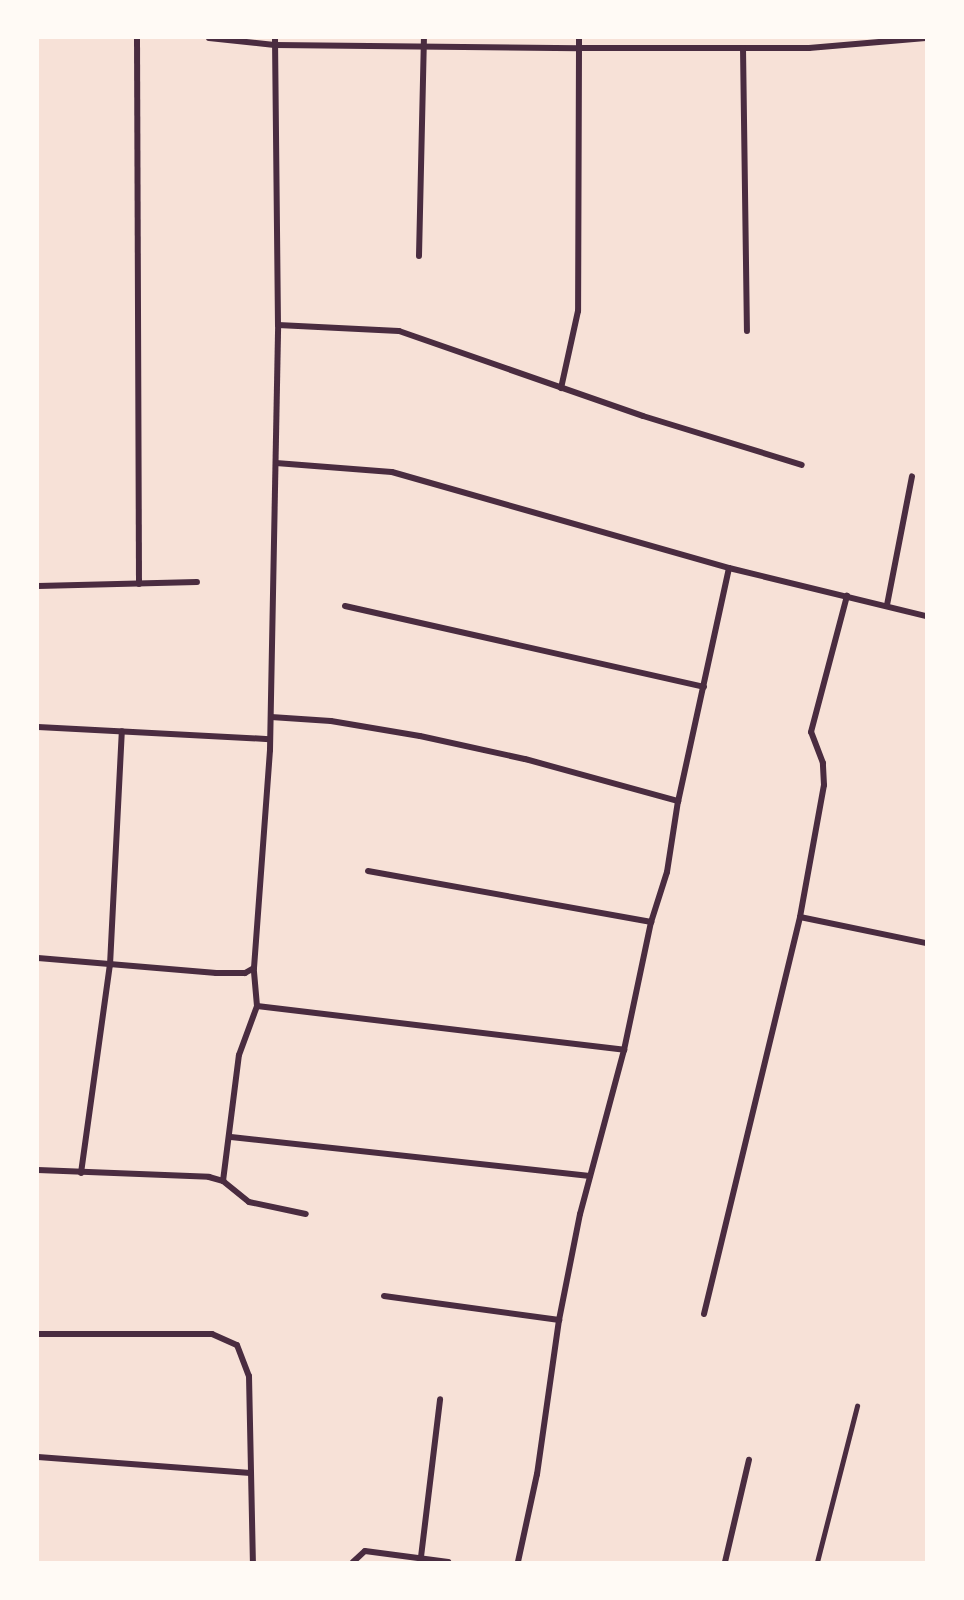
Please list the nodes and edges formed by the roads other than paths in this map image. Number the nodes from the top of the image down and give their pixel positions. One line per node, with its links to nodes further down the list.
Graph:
1 (137, 38): 20 (street)
2 (209, 38): 7 (street)
3 (275, 38): 7 (street)
4 (424, 38): 10 (street)
5 (579, 38): 8 (street)
6 (927, 38): 9 (street)
7 (275, 45): 10 (street); 12 (street)
8 (579, 48): 9 (street); 10 (street); 14 (street)
9 (743, 48): 13 (street)
10 (425, 49): 11 (street)
11 (419, 256)
12 (278, 325): 14 (street); 15 (street)
13 (747, 331)
14 (561, 388): 16 (street)
15 (276, 463): 18 (street); 27 (street)
16 (802, 465)
17 (912, 476): 23 (street)
18 (729, 568): 22 (street); 26 (street)
19 (197, 582): 20 (street)
20 (139, 584): 21 (street)
21 (38, 586)
22 (847, 596): 23 (street); 33 (street)
23 (887, 605): 25 (street)
24 (345, 606): 26 (street)
25 (927, 616)
26 (704, 687): 31 (street)
27 (271, 717): 30 (street); 31 (street)
28 (38, 728): 29 (street)
29 (122, 731): 30 (street); 37 (street)
30 (270, 739): 38 (street)
31 (678, 801): 34 (street)
32 (368, 871): 34 (street)
33 (800, 917): 35 (street); 48 (street)
34 (651, 922): 40 (street)
35 (927, 943)
36 (38, 958): 37 (street)
37 (110, 965): 38 (street); 43 (street)
38 (254, 968): 39 (street)
39 (257, 1006): 40 (street); 41 (street)
40 (624, 1050): 44 (street)
41 (231, 1137): 44 (street); 45 (street)
42 (38, 1170): 43 (street)
43 (81, 1173): 45 (street)
44 (590, 1176): 49 (street)
45 (223, 1180): 46 (street)
46 (306, 1214)
47 (384, 1296): 49 (street)
48 (704, 1314)
49 (559, 1320): 60 (street)
50 (38, 1334): 55 (street)
51 (440, 1399): 56 (street)
52 (857, 1406): 62 (lane)
53 (38, 1457): 55 (street)
54 (749, 1460): 61 (street)
55 (250, 1473): 57 (street)
56 (421, 1557): 58 (street); 59 (street)
57 (253, 1563)
58 (353, 1563)
59 (448, 1563)
60 (518, 1563)
61 (725, 1563)
62 (817, 1563)

